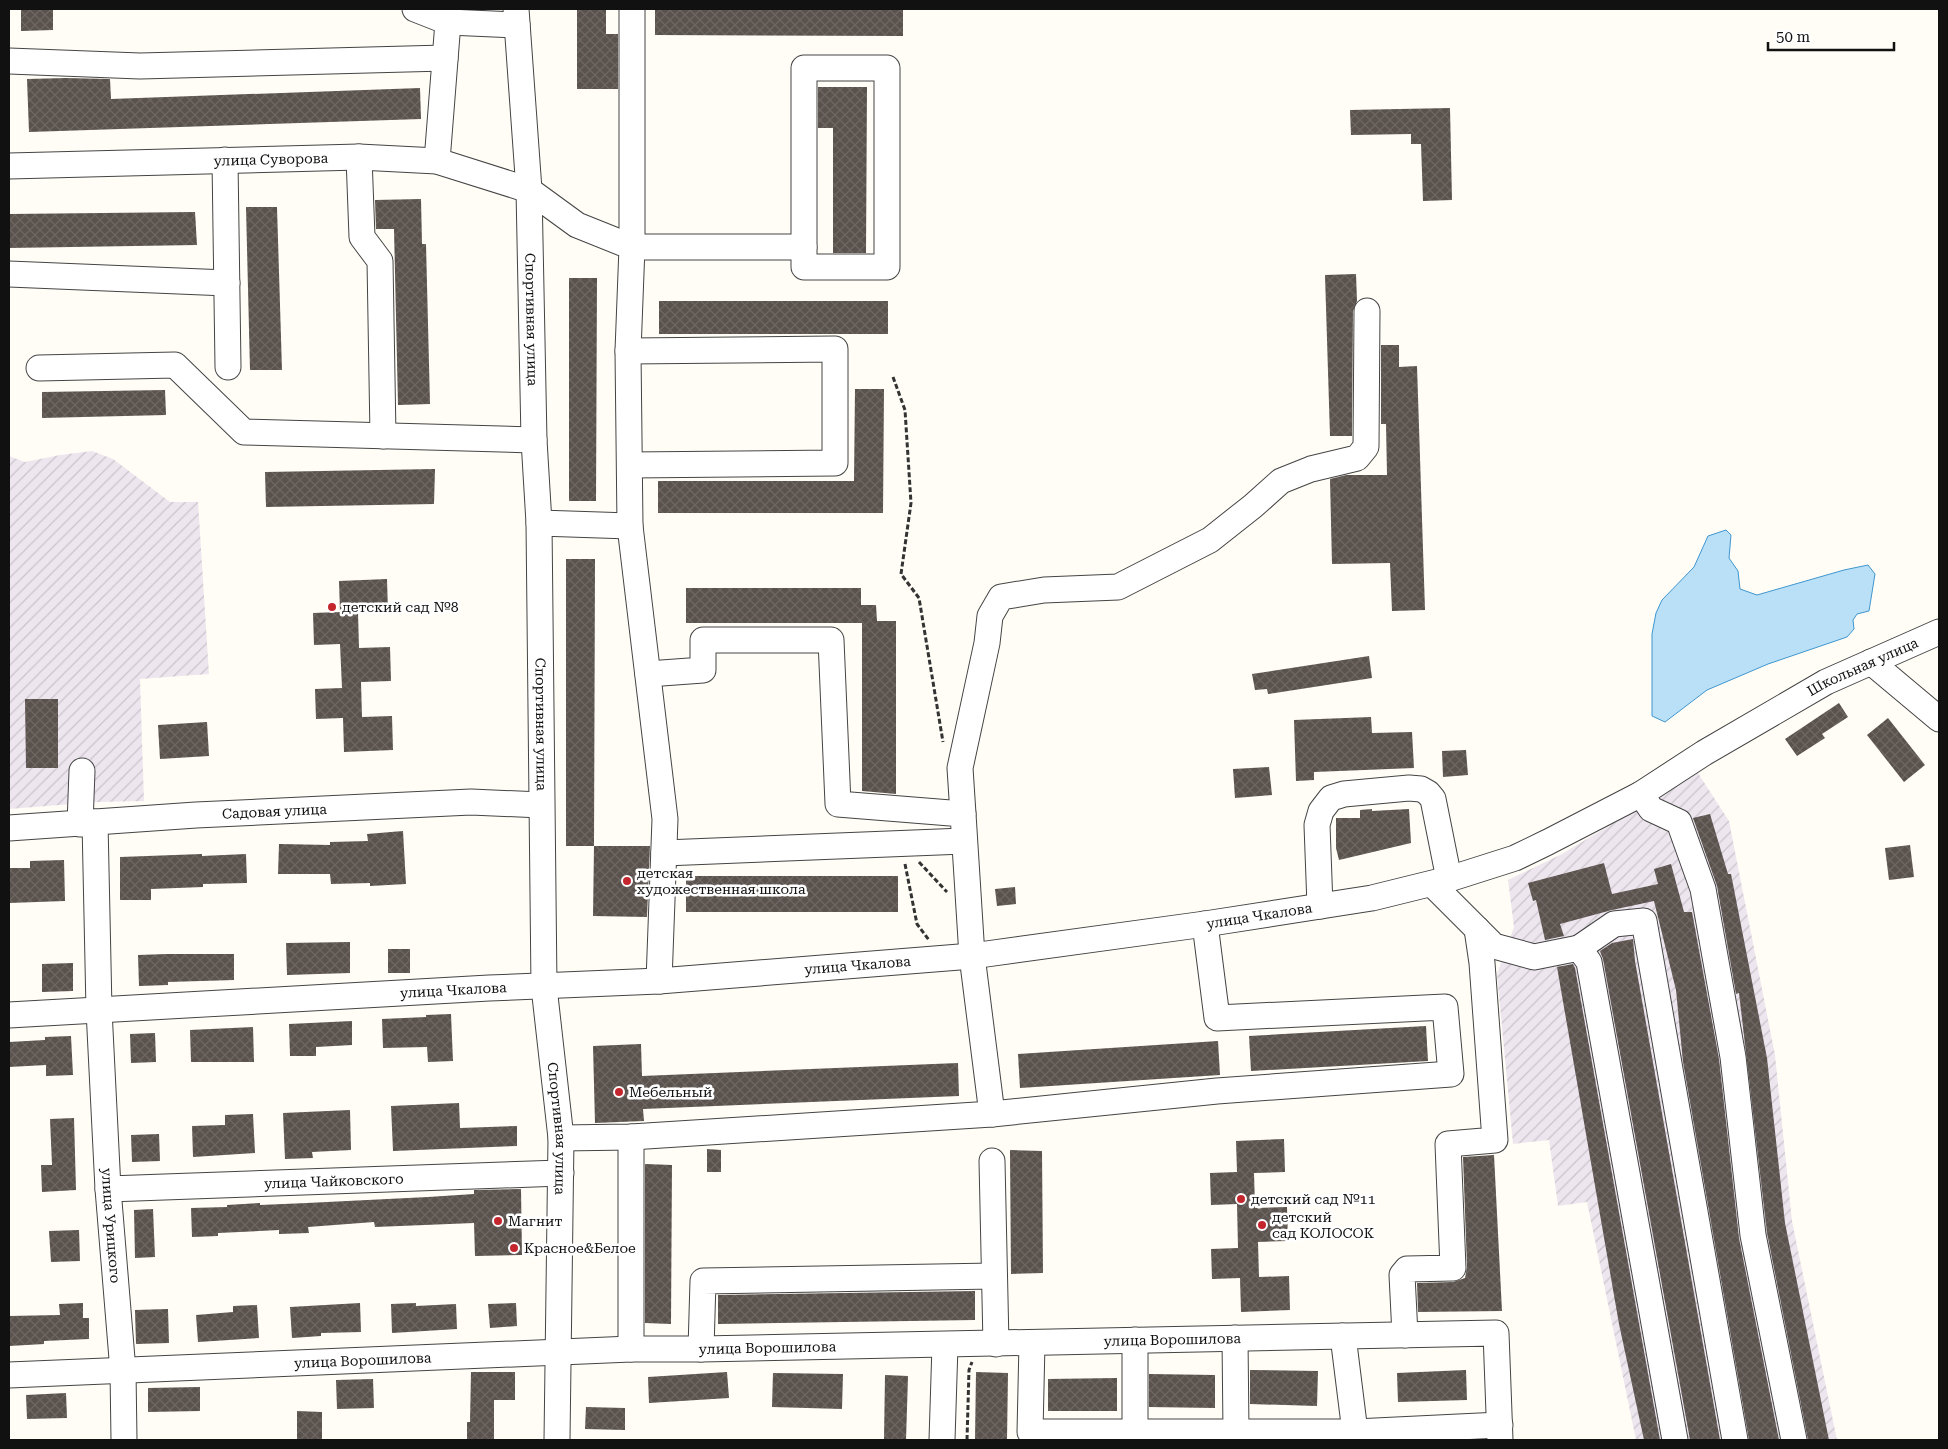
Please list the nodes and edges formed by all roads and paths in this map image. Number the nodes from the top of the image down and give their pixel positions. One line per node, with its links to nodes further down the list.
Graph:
1 (416, 9): 4 (street)
2 (632, 9): 12 (street)
3 (516, 17): 4 (street); 11 (street, Спортивная улица)
4 (448, 22): 5 (street)
5 (445, 58): 6 (street); 9 (street)
6 (9, 61)
7 (359, 157): 8 (street, улица Суворова); 9 (street, улица Суворова); 21 (street)
8 (225, 160): 10 (street, улица Суворова); 15 (street)
9 (437, 161): 11 (street, улица Суворова)
10 (9, 166)
11 (529, 190): 12 (street, улица Суворова); 22 (street, Спортивная улица)
12 (632, 247): 13 (street); 17 (street)
13 (804, 247): 13 (street)
14 (9, 274): 15 (street)
15 (227, 283): 18 (street)
16 (1367, 311): 35 (street)
17 (628, 351): 23 (street); 23 (street)
18 (228, 367)
19 (39, 368): 21 (street)
20 (893, 377): 30 (path)
21 (383, 436): 22 (street)
22 (534, 440): 24 (street, Спортивная улица)
23 (630, 465): 25 (street)
24 (538, 523): 25 (street); 34 (street, Спортивная улица)
25 (630, 526): 28 (street)
26 (1939, 632): 27 (street, Школьная улица)
27 (1871, 662): 29 (street); 31 (street, Школьная улица)
28 (648, 674): 35 (street); 40 (street)
29 (1939, 718)
30 (945, 749)
31 (1704, 752): 33 (street, улица Чкалова)
32 (82, 771): 36 (street, улица Урицкого)
33 (1640, 794): 41 (street, улица Чкалова); 82 (street)
34 (541, 805): 36 (street, Садовая улица); 50 (street, Спортивная улица)
35 (963, 814): 38 (street)
36 (88, 823): 37 (street, Садовая улица); 51 (street, улица Урицкого)
37 (9, 828)
38 (964, 841): 39 (street); 47 (street)
39 (902, 843): 40 (street); 42 (path); 48 (path)
40 (664, 853): 49 (street)
41 (1441, 881): 43 (street, улица Чкалова); 43 (street); 45 (street)
42 (949, 885)
43 (1320, 906): 44 (street, улица Чкалова)
44 (1204, 924): 47 (street, улица Чкалова); 53 (street)
45 (1477, 929): 46 (street); 60 (street)
46 (1579, 948): 80 (street); 81 (street)
47 (972, 956): 48 (street, улица Чкалова); 53 (street)
48 (945, 958): 49 (street, улица Чкалова)
49 (659, 981): 50 (street, улица Чкалова)
50 (544, 987): 51 (street, улица Чкалова); 55 (street, Спортивная улица)
51 (99, 1010): 52 (street, улица Чкалова); 58 (street, улица Урицкого)
52 (9, 1015)
53 (992, 1114): 54 (street)
54 (631, 1137): 55 (street); 67 (street)
55 (561, 1138): 57 (street, Спортивная улица)
56 (992, 1161): 59 (street)
57 (561, 1173): 58 (street, улица Чайковского); 69 (street, Спортивная улица)
58 (108, 1189): 70 (street, улица Урицкого)
59 (994, 1276): 66 (street); 68 (street)
60 (1405, 1335): 61 (street, улица Ворошилова); 75 (street, улица Ворошилова)
61 (1344, 1336): 62 (street, улица Ворошилова); 74 (street)
62 (1235, 1338): 63 (street, улица Ворошилова); 73 (street)
63 (1135, 1340): 64 (street, улица Ворошилова); 72 (street)
64 (1032, 1343): 66 (street, улица Ворошилова); 72 (street)
65 (945, 1344): 66 (street, улица Ворошилова); 68 (street, улица Ворошилова); 78 (street)
66 (987, 1344): 79 (path)
67 (631, 1349): 68 (street, улица Ворошилова); 69 (street, улица Ворошилова)
68 (701, 1349)
69 (559, 1352): 70 (street, улица Ворошилова); 77 (street, Спортивная улица)
70 (123, 1371): 71 (street, улица Ворошилова); 76 (street, улица Урицкого)
71 (9, 1375)
72 (1135, 1432): 73 (street)
73 (1236, 1432): 74 (street)
74 (1355, 1432): 75 (street)
75 (1500, 1433)
76 (124, 1440)
77 (557, 1440)
78 (942, 1440)
79 (967, 1440)
80 (1675, 1440)
81 (1735, 1440)
82 (1794, 1440)

